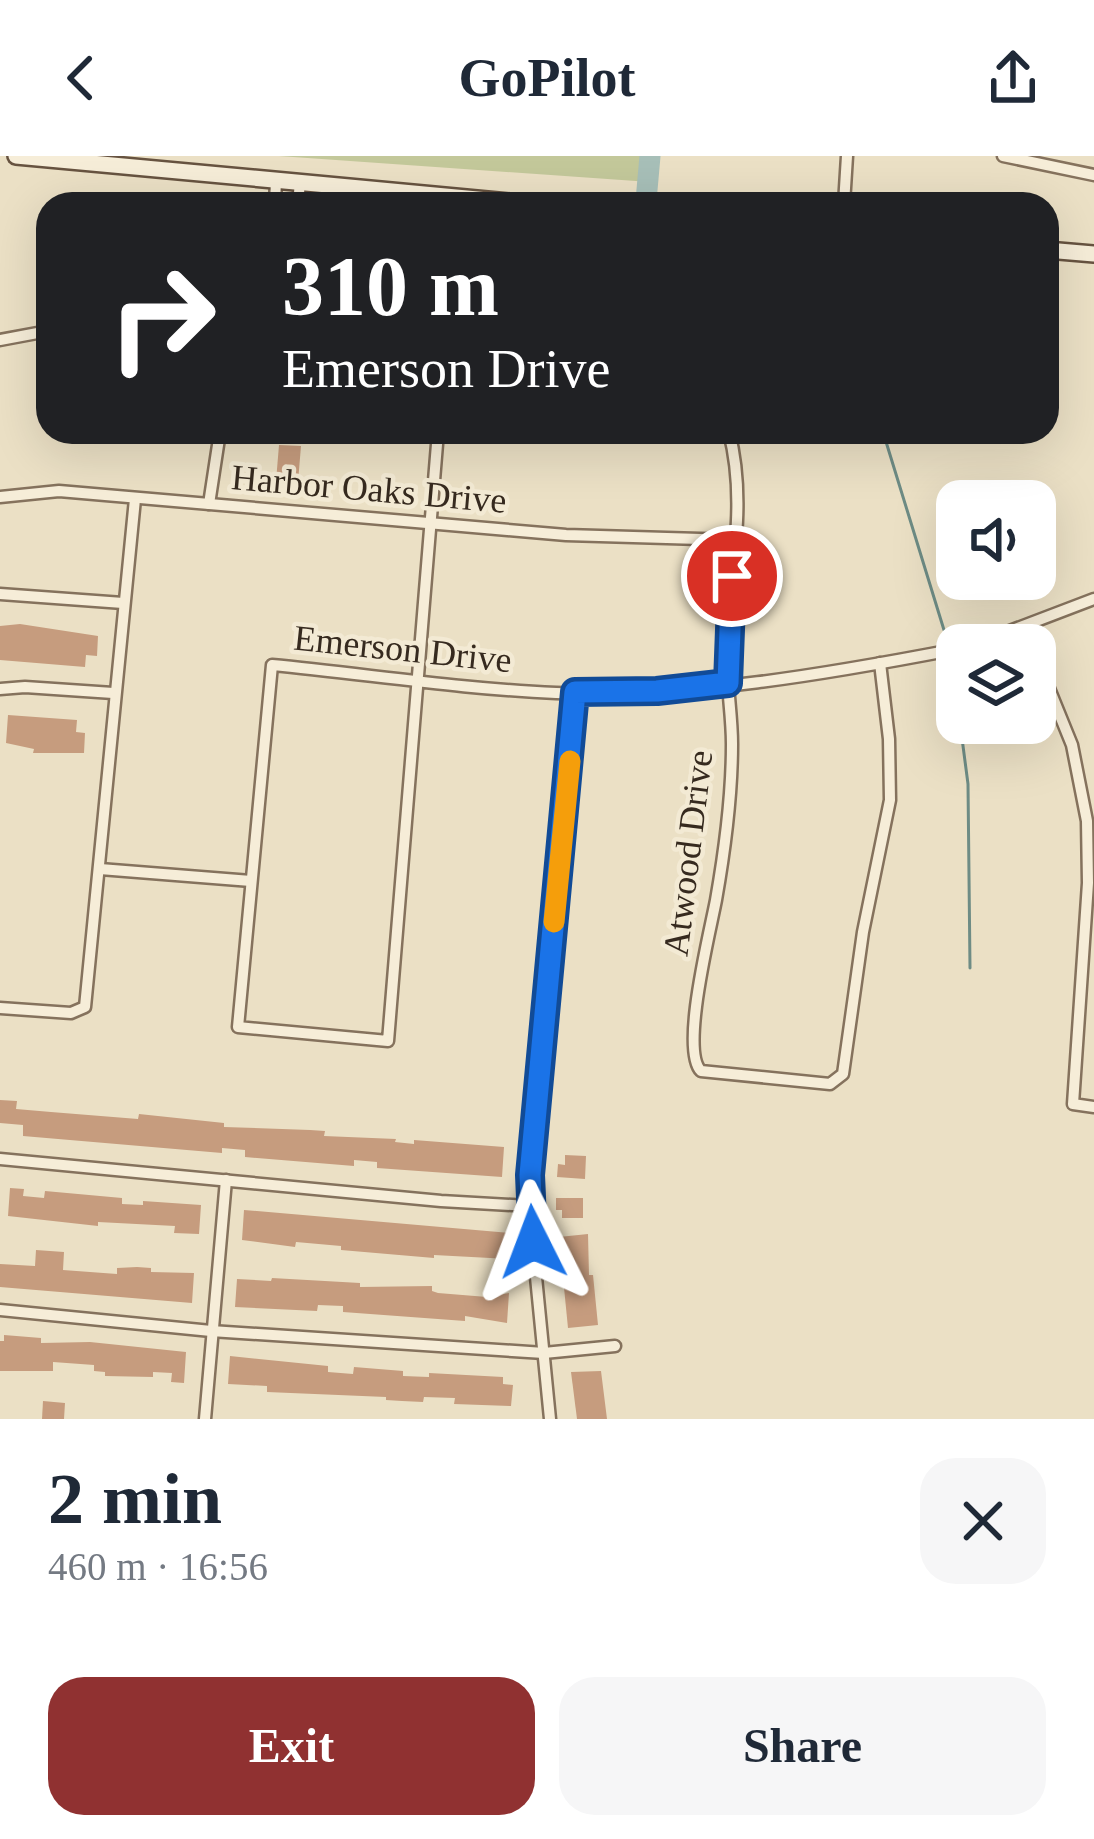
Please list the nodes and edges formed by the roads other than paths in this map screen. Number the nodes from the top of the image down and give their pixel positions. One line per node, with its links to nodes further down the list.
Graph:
1 (16, 156): 5 (street)
2 (847, 156): 10 (street)
3 (1004, 156): 4 (street)
4 (1094, 175)
5 (276, 180): 6 (street); 7 (street)
6 (300, 182): 8 (street); 9 (street)
7 (275, 192)
8 (299, 192)
9 (405, 192)
10 (845, 192)
11 (1059, 251): 12 (street)
12 (1094, 254)
13 (36, 333): 14 (street)
14 (0, 340)
15 (218, 444): 20 (street)
16 (438, 444): 21 (street)
17 (732, 444): 22 (street, Atwood Drive)
18 (0, 496): 19 (street, Harbor Oaks Drive)
19 (135, 499): 20 (street, Harbor Oaks Drive); 25 (street)
20 (209, 504): 21 (street, Harbor Oaks Drive)
21 (430, 524): 22 (street, Harbor Oaks Drive); 29 (street)
22 (734, 541): 30 (street, Atwood Drive)
23 (0, 594): 25 (street)
24 (1094, 599): 26 (street)
25 (123, 603): 33 (street)
26 (1034, 624)
27 (936, 653): 28 (street, Emerson Drive)
28 (880, 663): 30 (street, Emerson Drive); 30 (street, Atwood Drive)
29 (418, 679): 32 (street, Emerson Drive); 37 (street, Emerson Drive); 37 (street)
30 (728, 683): 32 (street, Emerson Drive)
31 (0, 689): 33 (street)
32 (575, 692): 43 (street)
33 (113, 693): 36 (street)
34 (1056, 704): 35 (street)
35 (1089, 801): 38 (street)
36 (100, 869): 37 (street); 39 (street)
37 (251, 881)
38 (1088, 954): 40 (street)
39 (0, 1008)
40 (1094, 1107)
41 (0, 1159): 42 (street)
42 (226, 1180): 43 (street); 45 (street)
43 (530, 1205): 47 (street)
44 (0, 1310): 45 (street)
45 (211, 1331): 47 (street); 48 (street)
46 (615, 1346): 47 (street)
47 (544, 1353): 49 (street)
48 (205, 1419)
49 (550, 1419)

